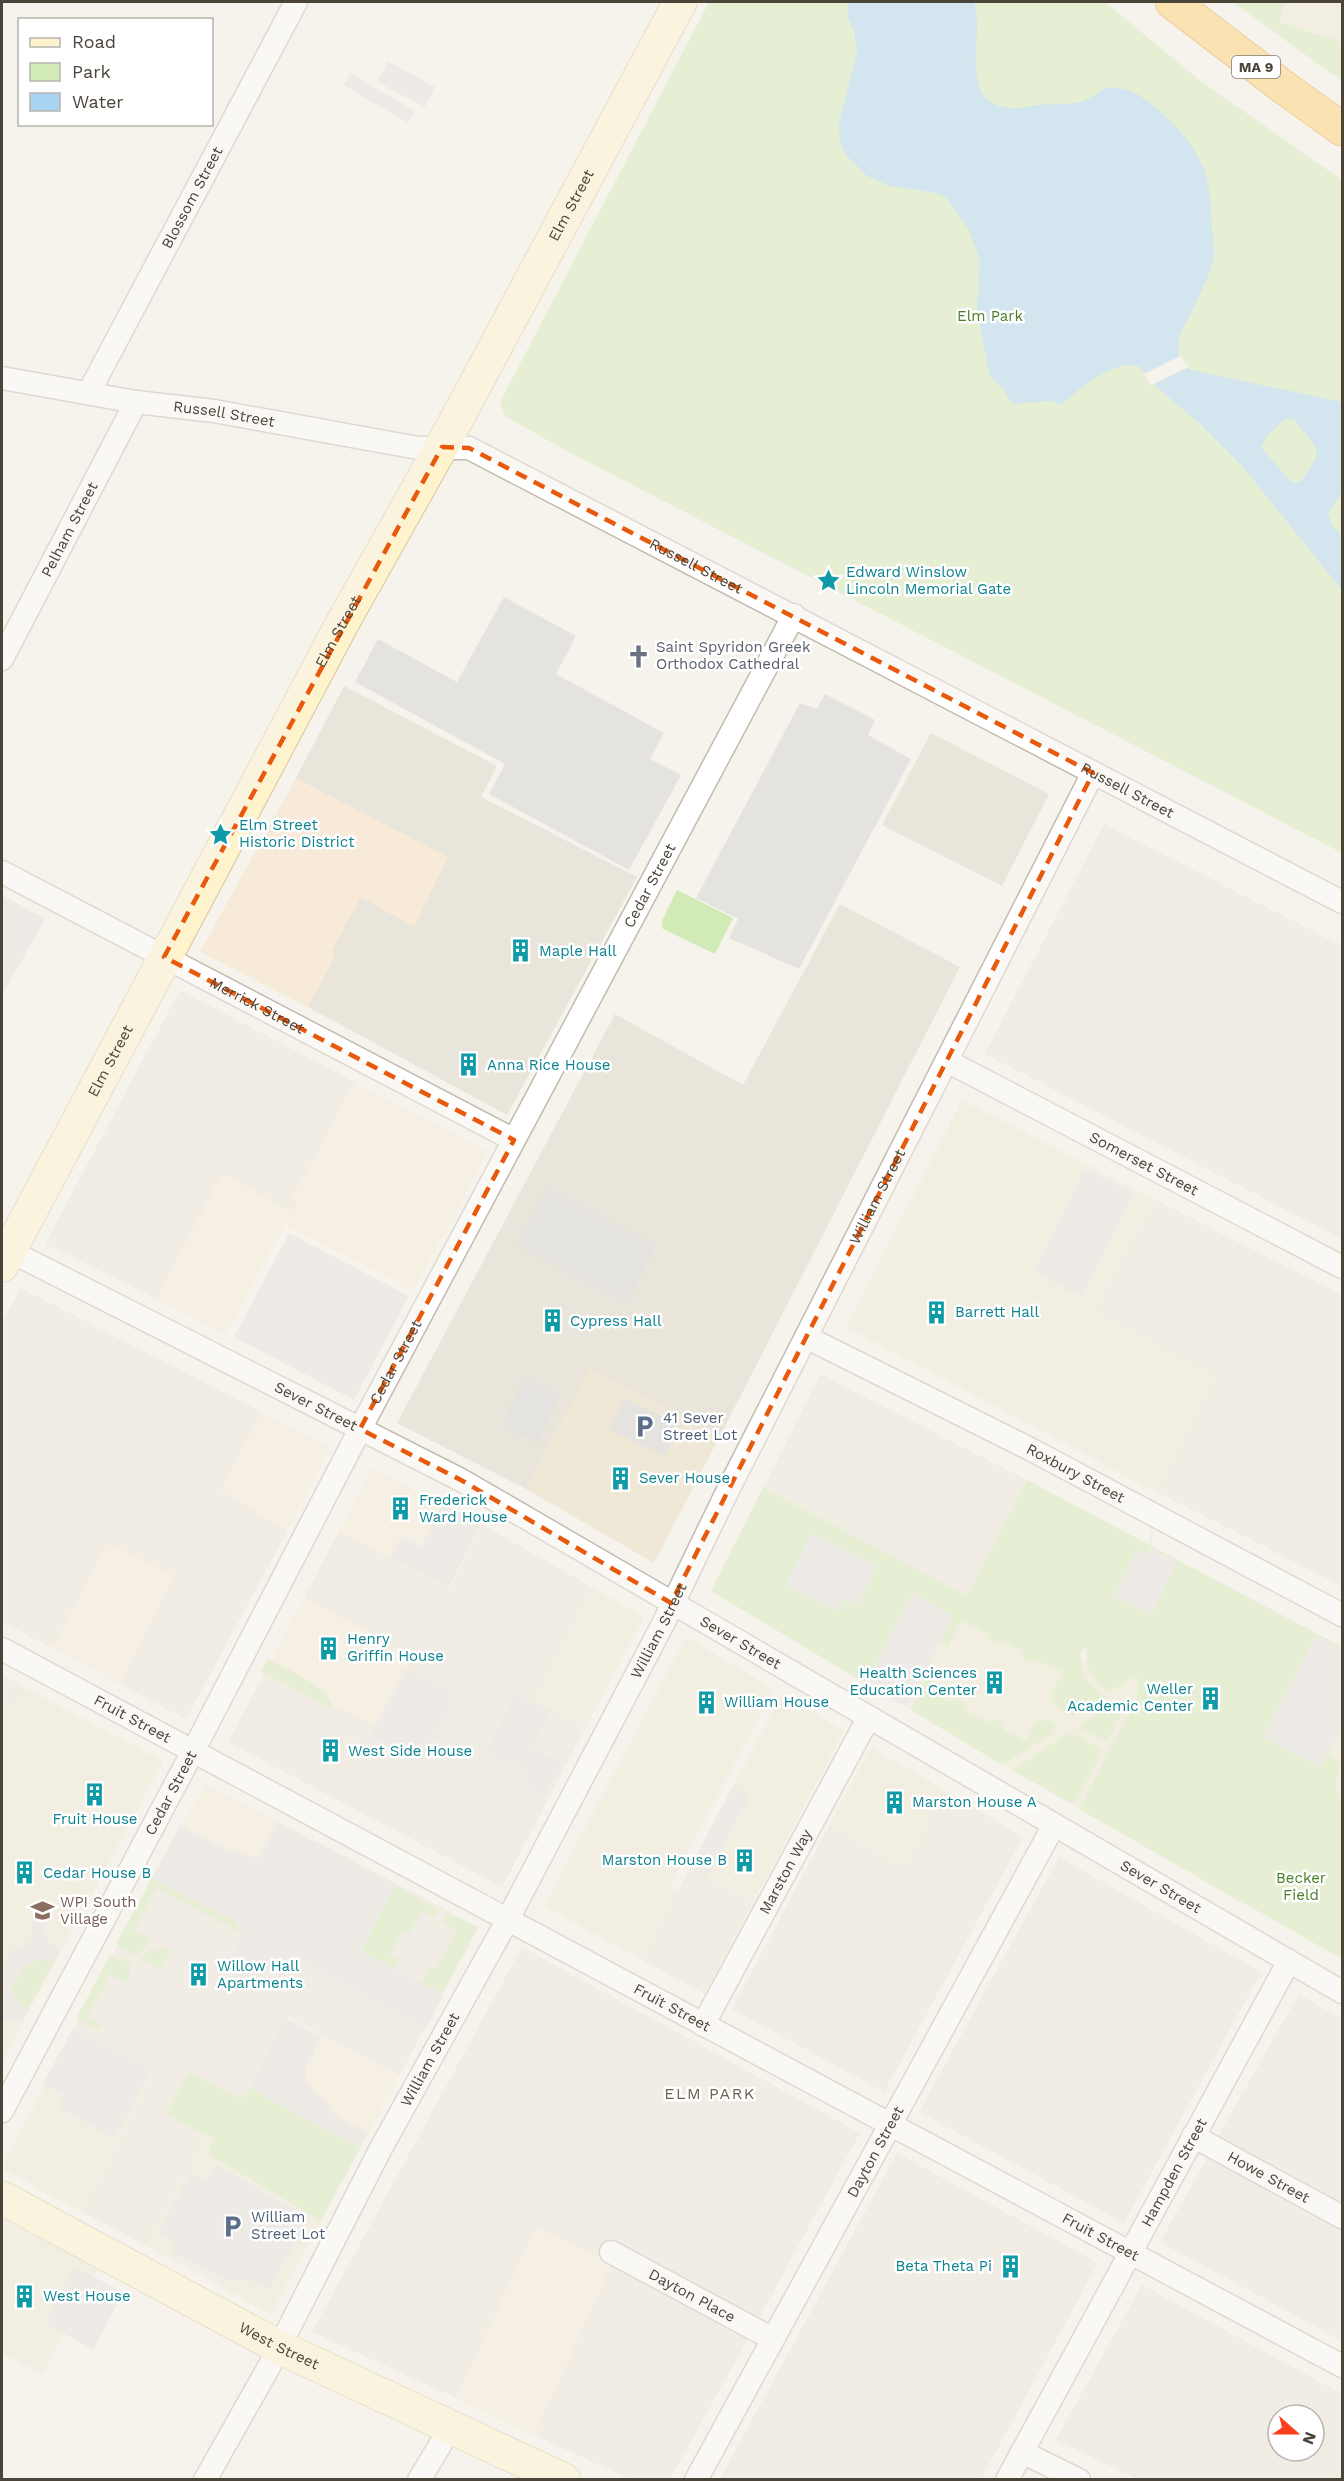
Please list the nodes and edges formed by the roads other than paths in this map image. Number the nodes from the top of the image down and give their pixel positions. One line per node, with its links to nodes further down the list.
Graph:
1 (296, 2): 6 (street, Blossom Street)
2 (680, 2): 8 (main road, Elm Street)
3 (1172, 2): 4 (highway, MA 9)
4 (1342, 129)
5 (2, 378): 6 (street, Russell Street)
6 (89, 392): 7 (street, Russell Street)
7 (136, 402): 8 (street, Russell Street); 10 (street, Pelham Street)
8 (442, 447): 9 (street, Russell Street); 14 (main road, Elm Street)
9 (794, 615): 11 (street, Russell Street); 16 (street, Cedar Street)
10 (2, 659)
11 (1093, 773): 13 (street, Russell Street); 15 (street, William Street)
12 (2, 872): 14 (street, Merrick Street)
13 (1342, 902)
14 (164, 957): 16 (street, Merrick Street); 17 (main road, Elm Street)
15 (947, 1061): 18 (street, Somerset Street); 19 (street, William Street)
16 (514, 1140): 20 (street, Cedar Street)
17 (4, 1254): 20 (street, Sever Street)
18 (1342, 1267)
19 (806, 1336): 21 (street, William Street); 22 (street, Roxbury Street)
20 (360, 1429): 21 (street, Sever Street); 25 (street, Cedar Street)
21 (671, 1603): 24 (street, Sever Street); 27 (street, William Street)
22 (1342, 1615)
23 (2, 1649): 25 (street, Fruit Street)
24 (869, 1717): 26 (street, Sever Street); 30 (street, Marston Way)
25 (193, 1751): 27 (street, Fruit Street); 31 (street, Cedar Street)
26 (1054, 1825): 28 (street, Sever Street); 32 (street, Dayton Street)
27 (508, 1919): 30 (street, Fruit Street); 39 (street, William Street)
28 (1289, 1961): 29 (street, Sever Street); 33 (street, Hampden Street)
29 (1342, 1992)
30 (703, 2025): 32 (street, Fruit Street)
31 (2, 2111)
32 (890, 2125): 37 (street, Fruit Street); 38 (street, Dayton Street)
33 (1193, 2136): 35 (street, Howe Street); 37 (street, Hampden Street)
34 (2, 2198): 39 (main road, West Street)
35 (1342, 2217)
36 (611, 2252): 38 (street, Dayton Place)
37 (1131, 2252): 40 (street, Fruit Street); 42 (street, Hampden Street)
38 (773, 2339): 46 (street, Dayton Street)
39 (279, 2347): 41 (main road, West Street); 43 (street, William Street)
40 (1342, 2366)
41 (451, 2427): 44 (street); 45 (main road, West Street)
42 (1022, 2452): 47 (street, Hampden Street); 48 (street)
43 (205, 2480)
44 (419, 2480)
45 (564, 2480)
46 (696, 2480)
47 (1007, 2480)
48 (1080, 2480)

